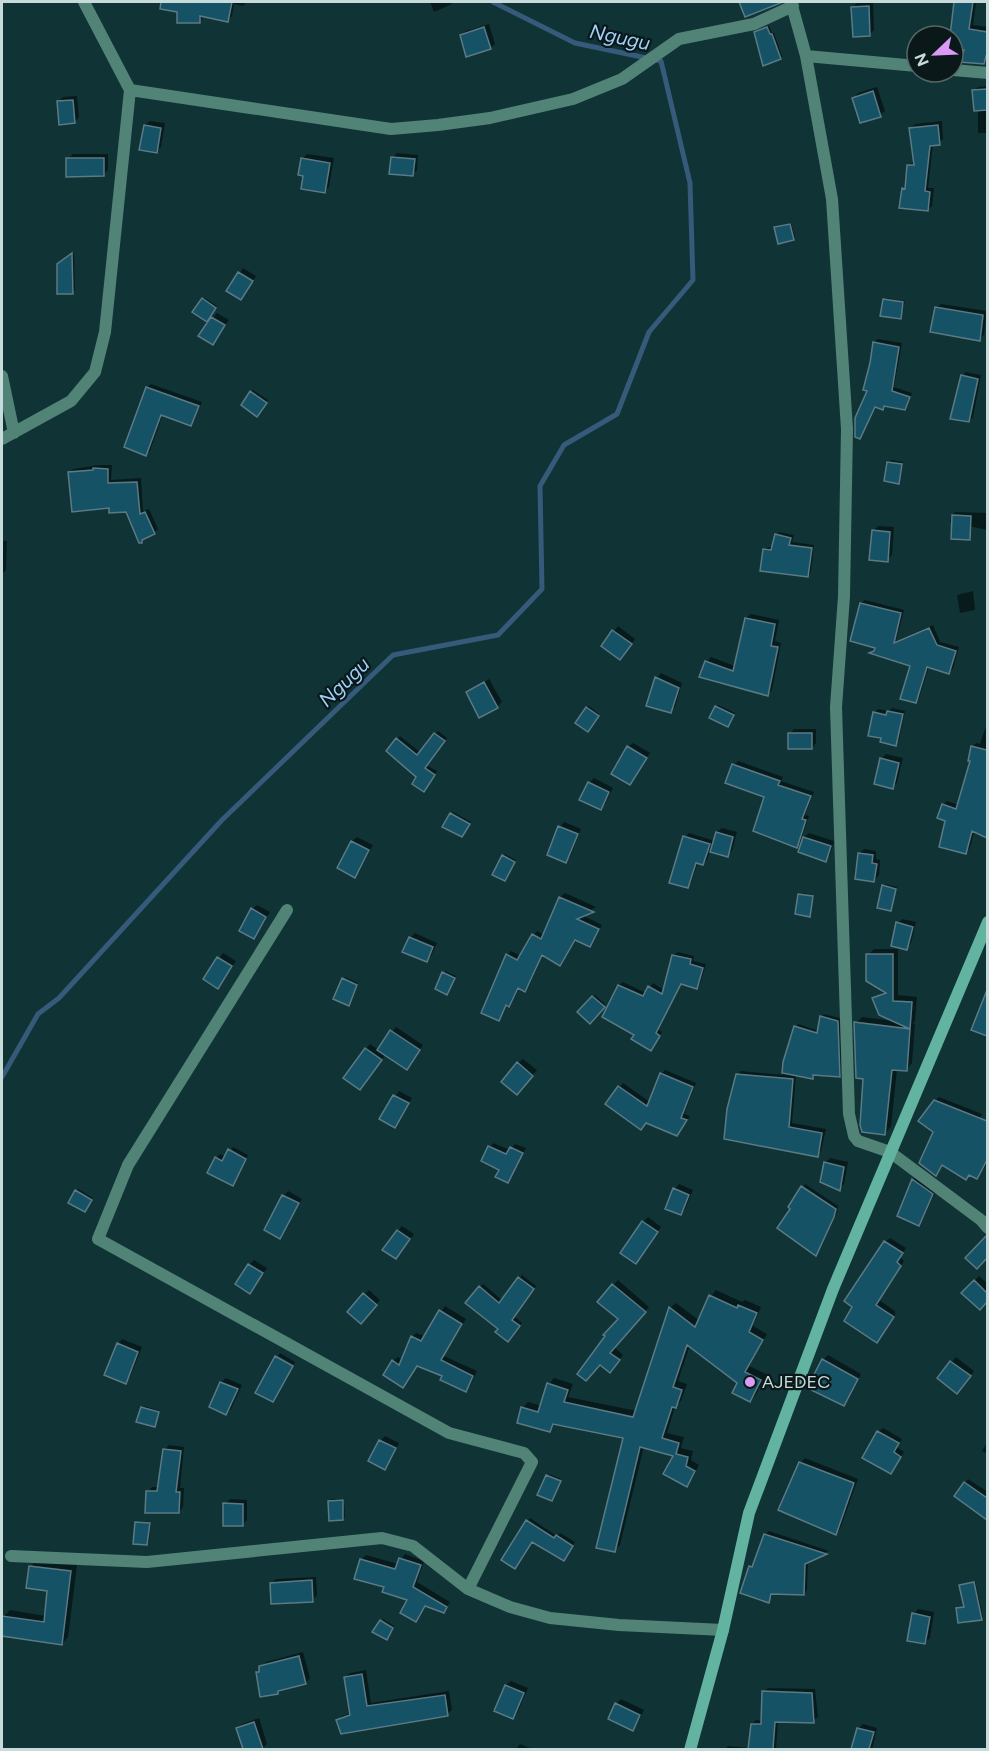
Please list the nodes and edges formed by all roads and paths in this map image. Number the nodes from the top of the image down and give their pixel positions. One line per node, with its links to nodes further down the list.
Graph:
1 (84, 2): 7 (street)
2 (792, 4): 3 (street); 7 (street)
3 (806, 56): 4 (street); 13 (street)
4 (905, 65)
5 (965, 71): 6 (street)
6 (987, 73)
7 (130, 90): 9 (street)
8 (2, 376): 9 (street)
9 (14, 433): 10 (street)
10 (2, 439)
11 (287, 910): 16 (street)
12 (987, 921): 13 (main road)
13 (890, 1152): 14 (street); 17 (main road)
14 (987, 1228)
15 (11, 1556): 16 (street)
16 (468, 1589): 17 (street)
17 (723, 1630): 18 (main road)
18 (690, 1749)

